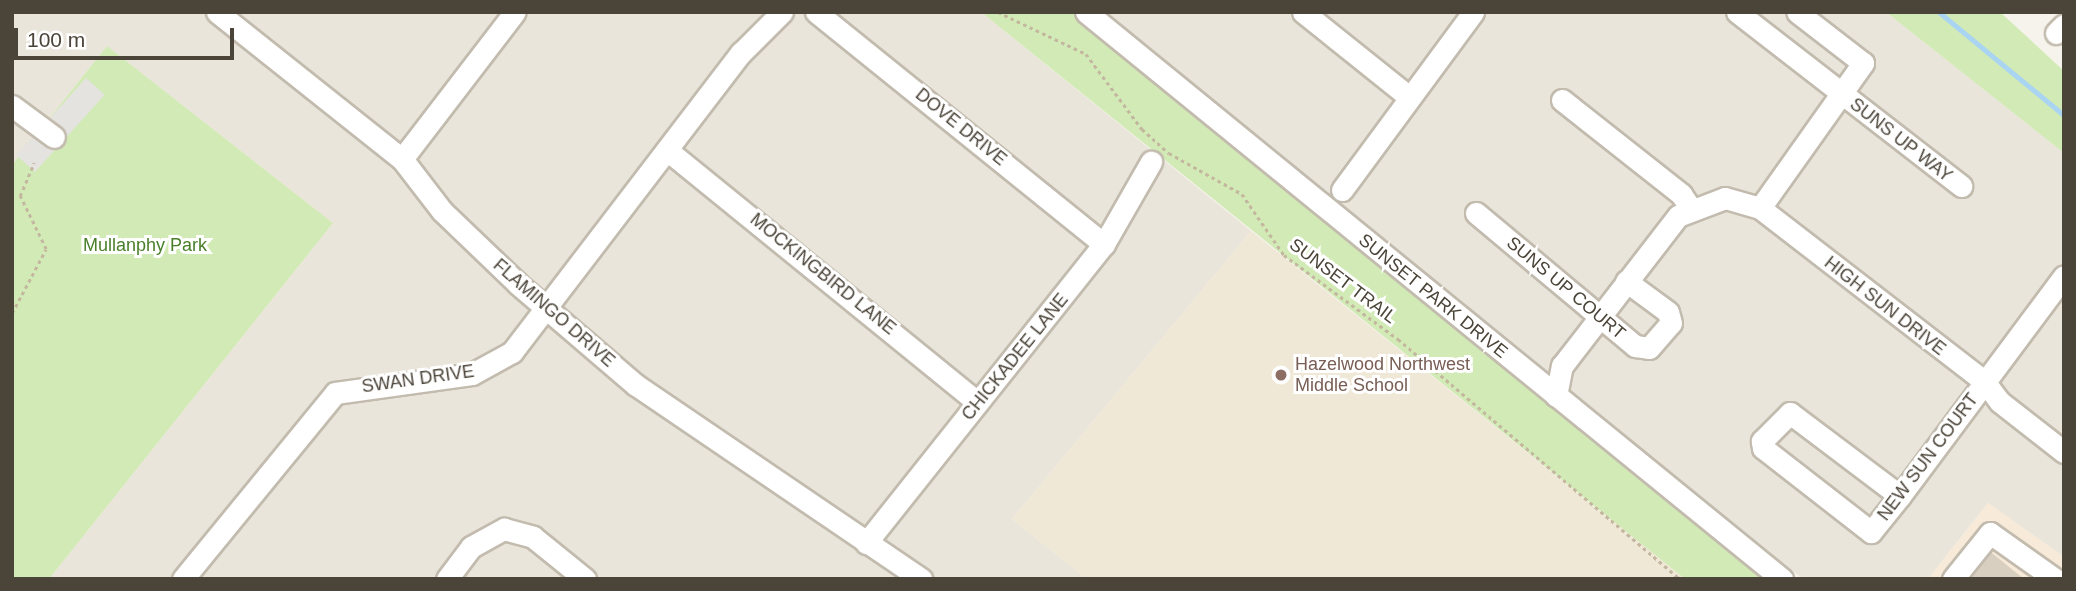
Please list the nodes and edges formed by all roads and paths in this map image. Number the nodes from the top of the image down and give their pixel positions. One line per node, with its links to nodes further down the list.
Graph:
1 (217, 12): 17 (street, FLAMINGO DRIVE)
2 (515, 12): 17 (street)
3 (782, 12): 16 (street, SWAN DRIVE)
4 (816, 12): 25 (street, DOVE DRIVE)
5 (998, 12): 41 (path, SUNSET TRAIL)
6 (1086, 12): 32 (street, SUNSET PARK DRIVE)
7 (1303, 12): 12 (street)
8 (1473, 12): 12 (street)
9 (1737, 12): 11 (street, SUNS UP WAY)
10 (1797, 12): 11 (street, SUNS UP WAY)
11 (1842, 93): 20 (street, SUNS UP WAY); 22 (street, SUNS UP WAY)
12 (1408, 96): 21 (street)
13 (1562, 100): 23 (street)
14 (12, 106): 15 (street)
15 (54, 137)
16 (667, 150): 28 (street, SWAN DRIVE); 33 (street, MOCKINGBIRD LANE)
17 (402, 159): 28 (street, FLAMINGO DRIVE)
18 (1151, 162): 25 (street, CHICKADEE LANE)
19 (34, 163): 29 (path)
20 (1961, 186)
21 (1342, 190)
22 (1760, 208): 23 (street, HIGH SUN DRIVE); 31 (street, HIGH SUN DRIVE)
23 (1691, 209): 27 (street, HIGH SUN DRIVE)
24 (1476, 213): 30 (street, SUNS UP COURT)
25 (1104, 244): 33 (street, CHICKADEE LANE)
26 (2064, 276): 31 (street, NEW SUN COURT)
27 (1626, 281): 30 (street, HIGH SUN DRIVE); 30 (street, SUNS UP COURT)
28 (545, 308): 36 (street, FLAMINGO DRIVE); 37 (street, SWAN DRIVE)
29 (12, 313)
30 (1600, 314): 32 (street, HIGH SUN DRIVE)
31 (1984, 382): 34 (street, HIGH SUN DRIVE); 35 (street, NEW SUN COURT)
32 (1556, 396): 42 (street, SUNSET PARK DRIVE)
33 (977, 402): 36 (street, CHICKADEE LANE)
34 (2064, 452)
35 (1900, 496): 35 (street, NEW SUN COURT)
36 (866, 542): 40 (street, FLAMINGO DRIVE)
37 (183, 579)
38 (447, 579): 39 (street)
39 (585, 579)
40 (921, 579)
41 (1681, 579)
42 (1782, 579)
43 (1953, 579): 44 (street)
44 (2055, 579)

